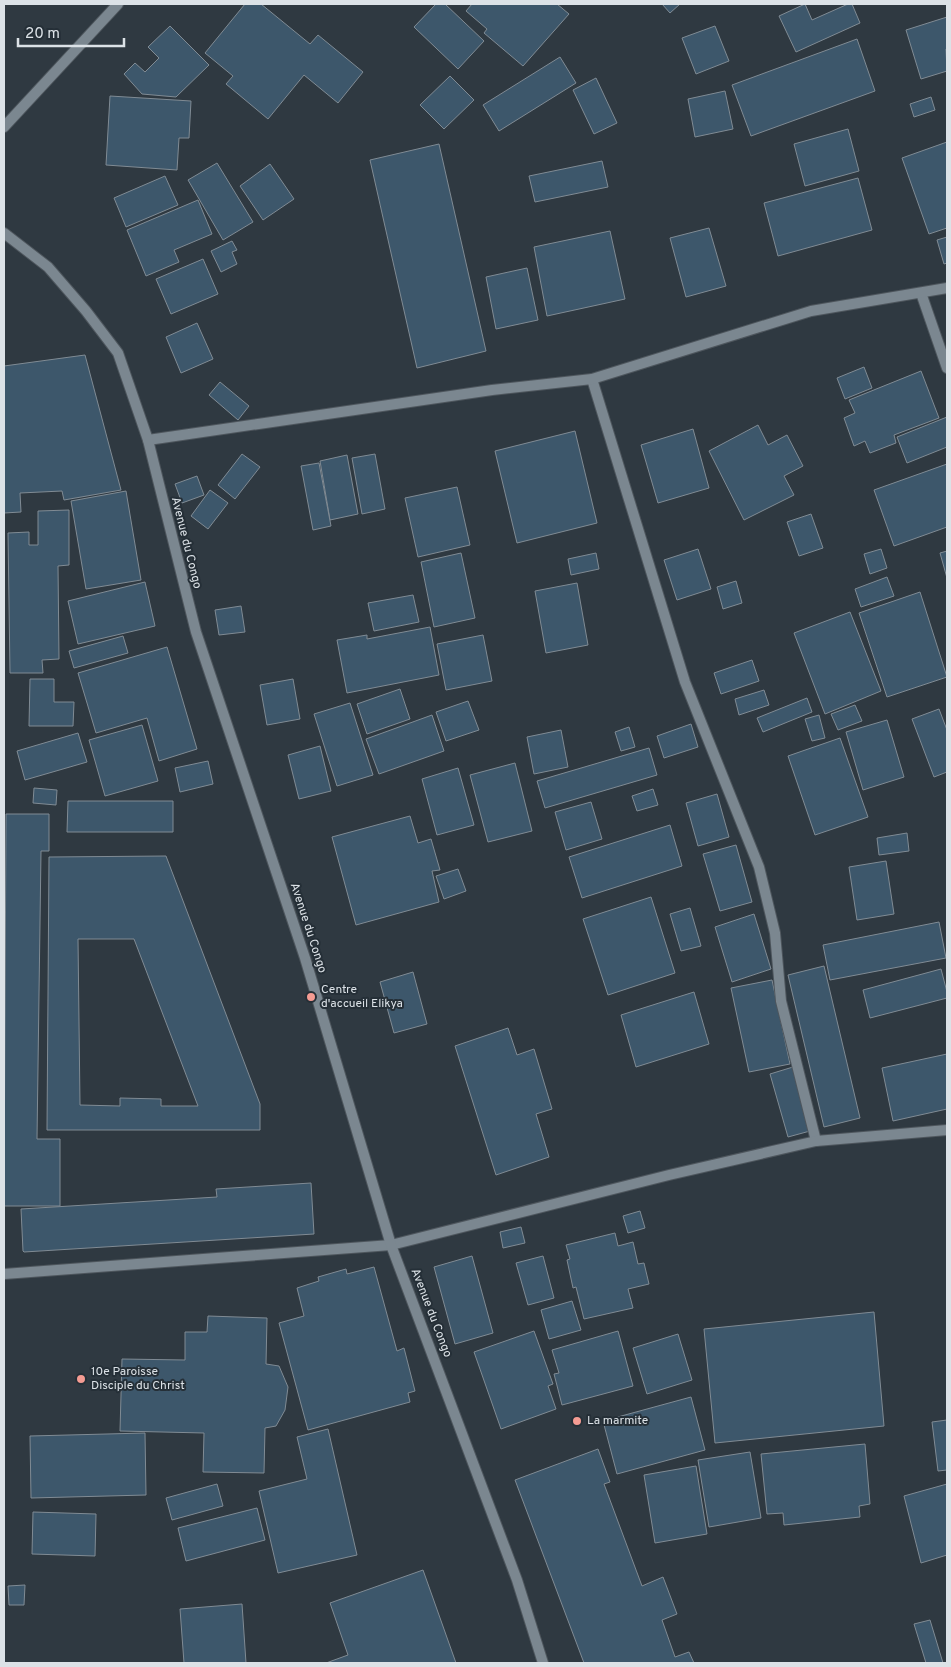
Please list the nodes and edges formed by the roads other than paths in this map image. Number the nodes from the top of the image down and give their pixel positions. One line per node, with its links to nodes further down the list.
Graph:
1 (118, 4): 2 (street)
2 (4, 126)
3 (4, 234): 8 (street, Avenue du Congo)
4 (947, 288): 5 (street)
5 (920, 293): 6 (street); 7 (street)
6 (947, 368)
7 (592, 379): 8 (street); 10 (street)
8 (148, 440): 11 (street, Avenue du Congo)
9 (947, 1130): 10 (street)
10 (816, 1142): 11 (street)
11 (392, 1244): 12 (street); 13 (street, Avenue du Congo)
12 (4, 1274)
13 (543, 1663)

